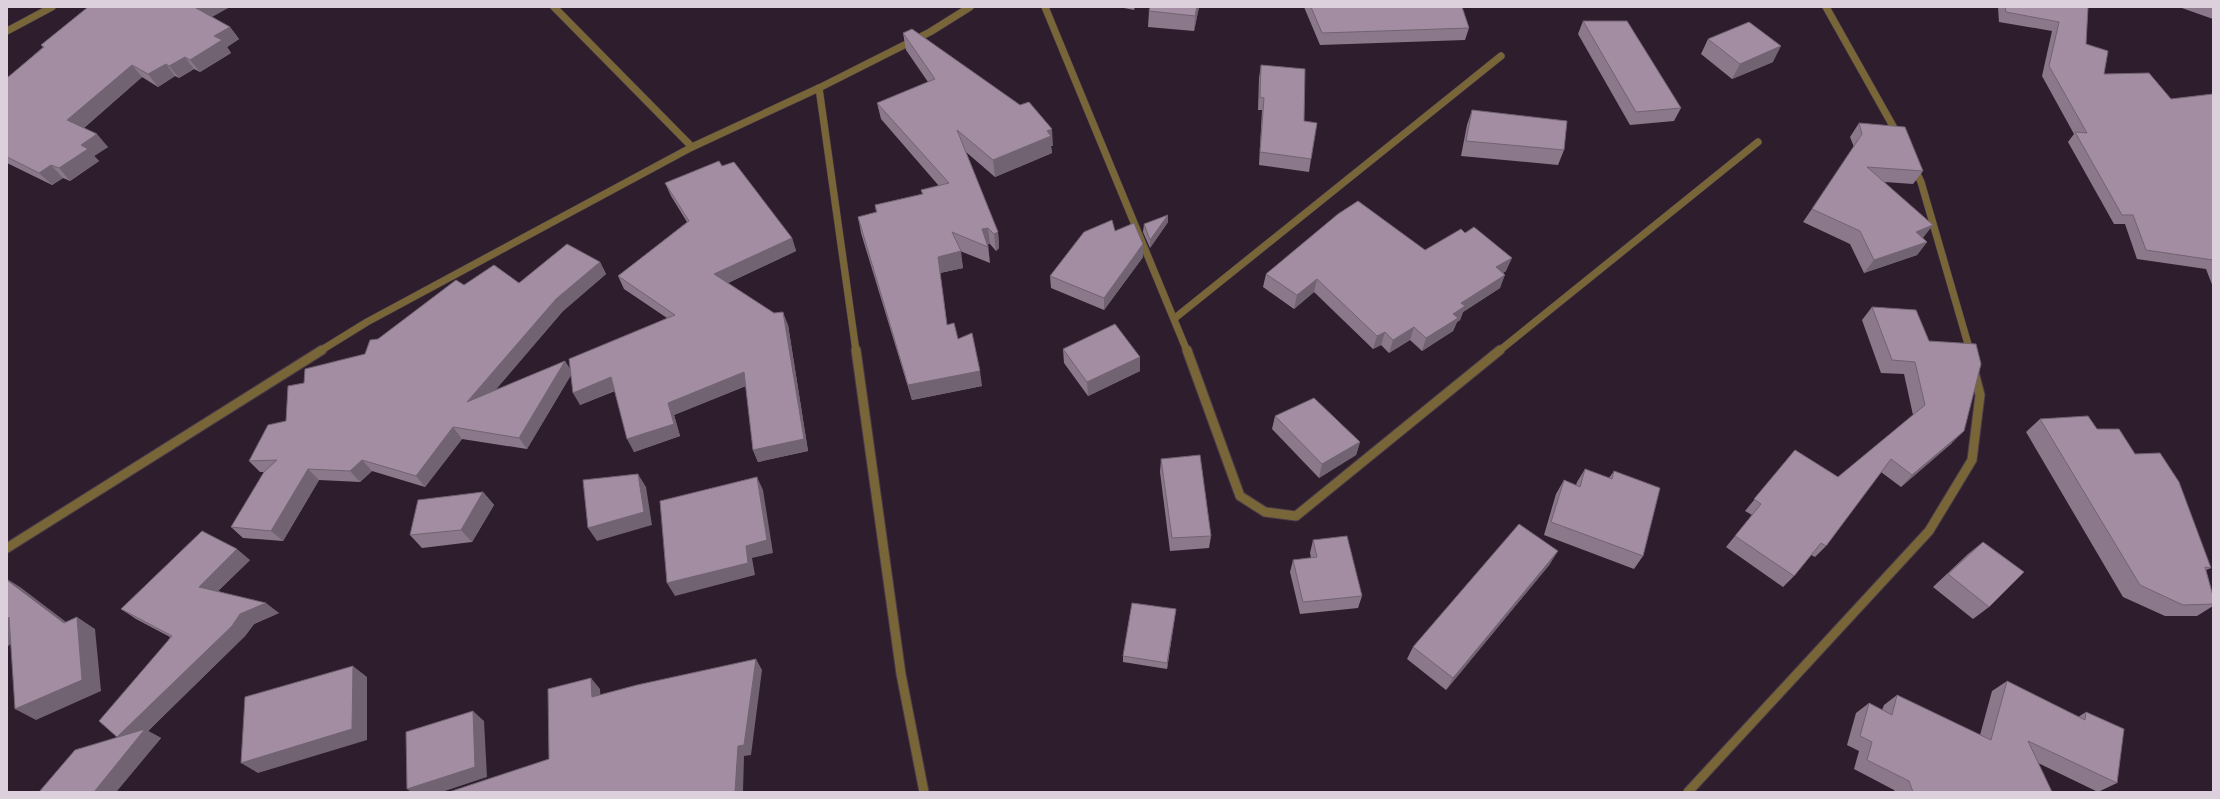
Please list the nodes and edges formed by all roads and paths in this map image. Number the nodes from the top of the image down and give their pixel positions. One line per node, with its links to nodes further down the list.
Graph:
1 (52, 7): 6 (street)
2 (554, 7): 11 (street)
3 (970, 7): 8 (street)
4 (1045, 7): 13 (street)
5 (1826, 7): 10 (street)
6 (7, 31)
7 (1501, 56): 13 (street)
8 (819, 88): 11 (street); 15 (street)
9 (1758, 142): 13 (street)
10 (1904, 145)
11 (692, 147): 14 (street)
12 (1910, 158): 16 (street)
13 (1175, 318)
14 (7, 548)
15 (924, 792)
16 (1688, 792)

